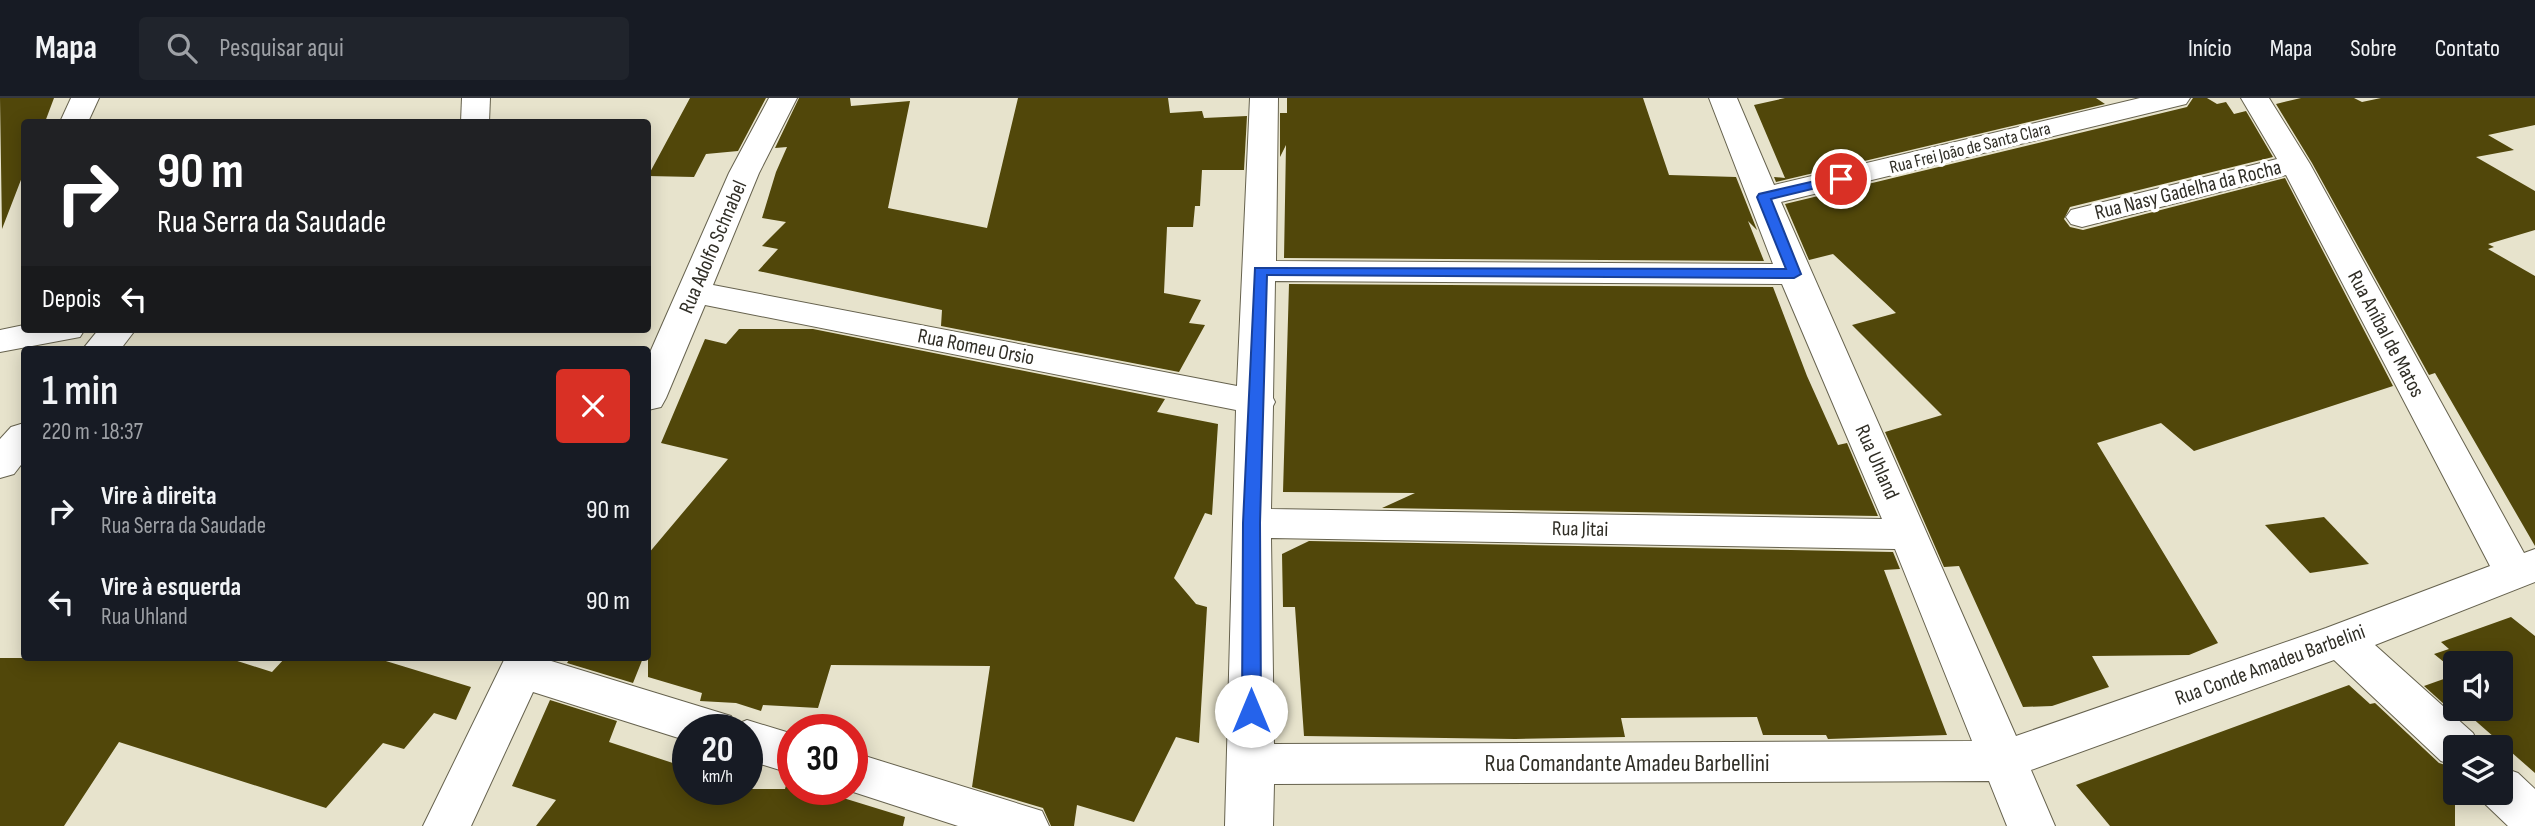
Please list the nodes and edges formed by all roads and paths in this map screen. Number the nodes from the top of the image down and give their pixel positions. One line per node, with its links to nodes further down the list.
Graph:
1 (85, 98): 8 (street)
2 (477, 98): 9 (street)
3 (783, 98): 15 (street, Rua Adolfo Schnabel)
4 (1264, 98): 13 (street)
5 (1723, 98): 11 (street, Rua Uhland)
6 (2176, 98): 11 (street, Rua Frei João de Santa Clara)
7 (2255, 98): 10 (street, Rua Aníbal de Matos)
8 (75, 119)
9 (475, 119)
10 (2295, 164): 12 (street, Rua Nasy Gadelha da Rocha); 26 (street, Rua Aníbal de Matos)
11 (1763, 197): 14 (street, Rua Uhland)
12 (2082, 217)
13 (1260, 271): 14 (street); 21 (street)
14 (1794, 274): 25 (street, Rua Uhland)
15 (695, 292): 20 (street, Rua Adolfo Schnabel); 21 (street, Rua Romeu Orsio)
16 (45, 333): 18 (street)
17 (115, 333): 19 (street)
18 (0, 341)
19 (104, 346)
20 (651, 391)
21 (1257, 402): 24 (street)
22 (21, 440): 23 (street)
23 (0, 464)
24 (1251, 523): 25 (street, Rua Jitai); 32 (street)
25 (1909, 534): 31 (street, Rua Uhland)
26 (2524, 568): 27 (street, Rua Conde Amadeu Barbelini)
27 (2341, 640): 30 (street); 31 (street, Rua Conde Amadeu Barbelini)
28 (524, 664): 29 (street); 36 (street)
29 (672, 715)
30 (2443, 735)
31 (2003, 761): 32 (street, Rua Comandante Amadeu Barbellini); 39 (street, Rua Uhland)
32 (1251, 765): 38 (street)
33 (868, 777): 37 (street)
34 (2513, 799): 35 (street)
35 (2535, 820)
36 (447, 826)
37 (1025, 826)
38 (1249, 826)
39 (2031, 826)

